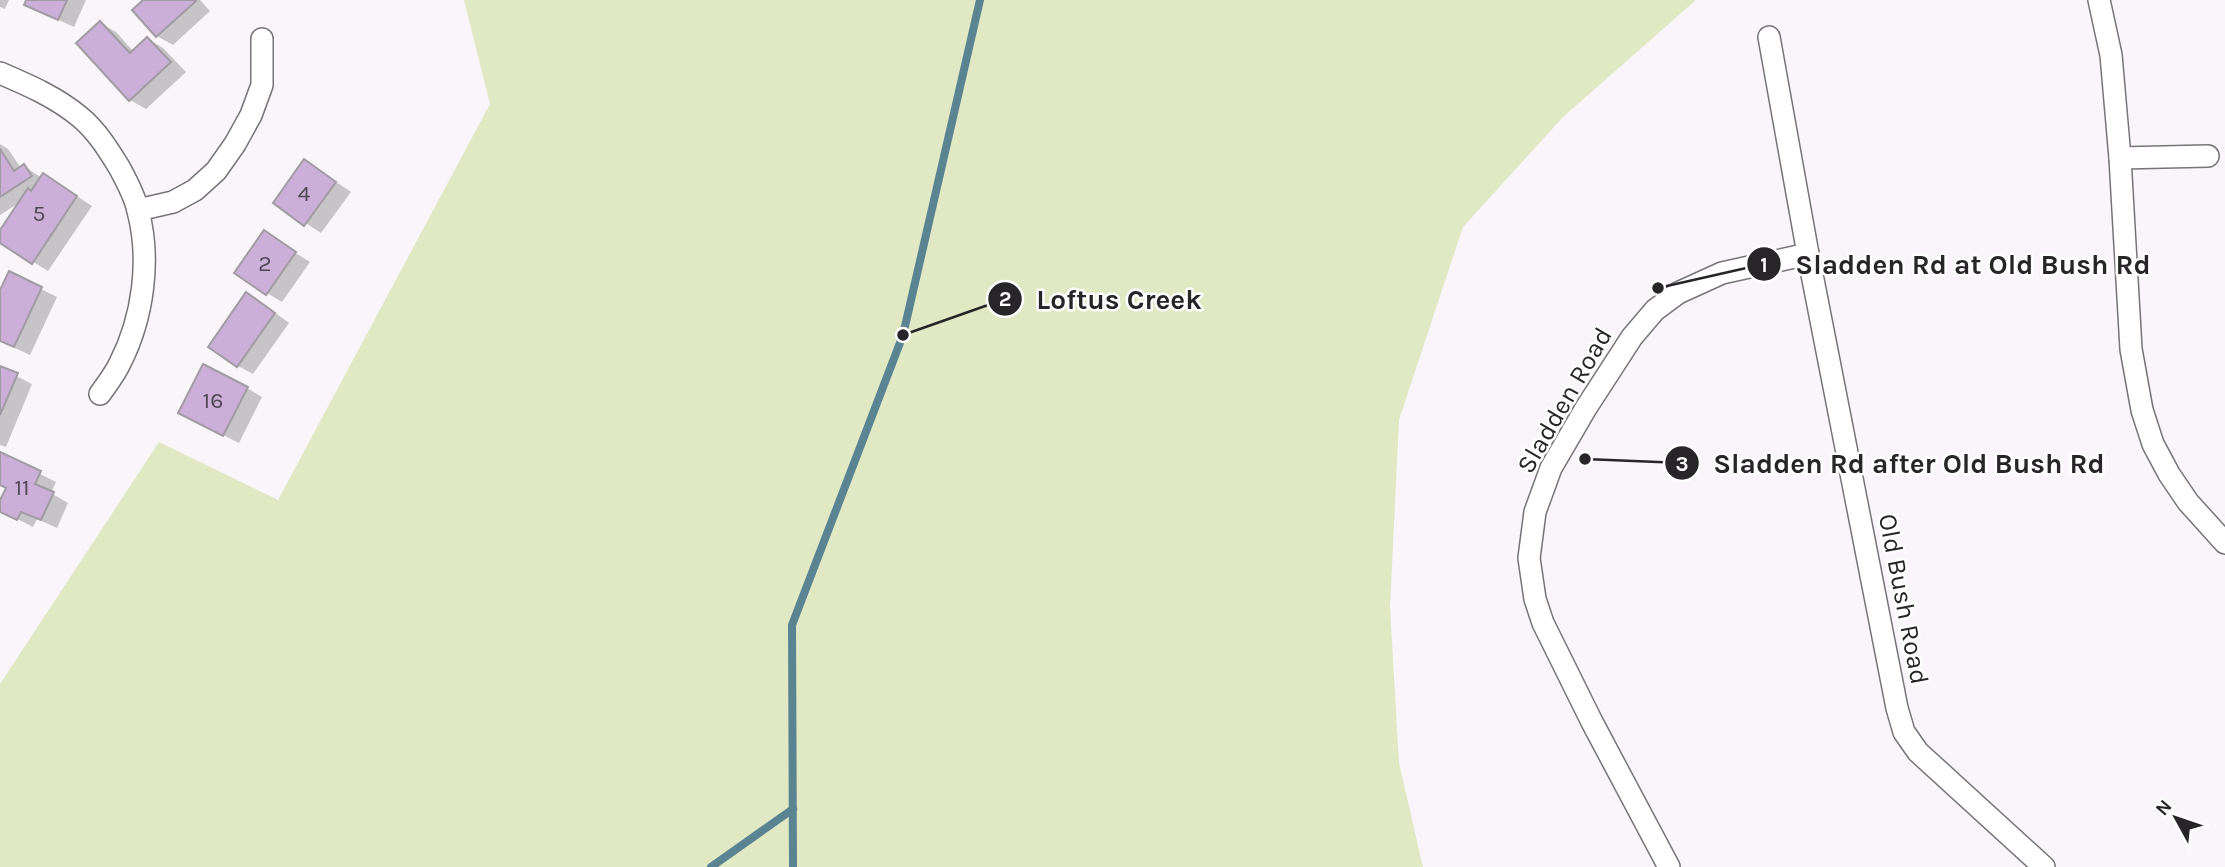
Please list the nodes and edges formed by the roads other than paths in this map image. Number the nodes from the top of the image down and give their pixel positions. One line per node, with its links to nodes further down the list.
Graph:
1 (2099, 0): 6 (street)
2 (1769, 37): 8 (street, Old Bush Road)
3 (262, 39): 7 (street)
4 (0, 73): 7 (street)
5 (2208, 156): 6 (street)
6 (2120, 158): 10 (street)
7 (138, 210): 9 (street)
8 (1808, 254): 11 (street, Sladden Road); 12 (street, Old Bush Road)
9 (100, 394)
10 (2225, 543)
11 (1670, 867)
12 (2044, 867)

